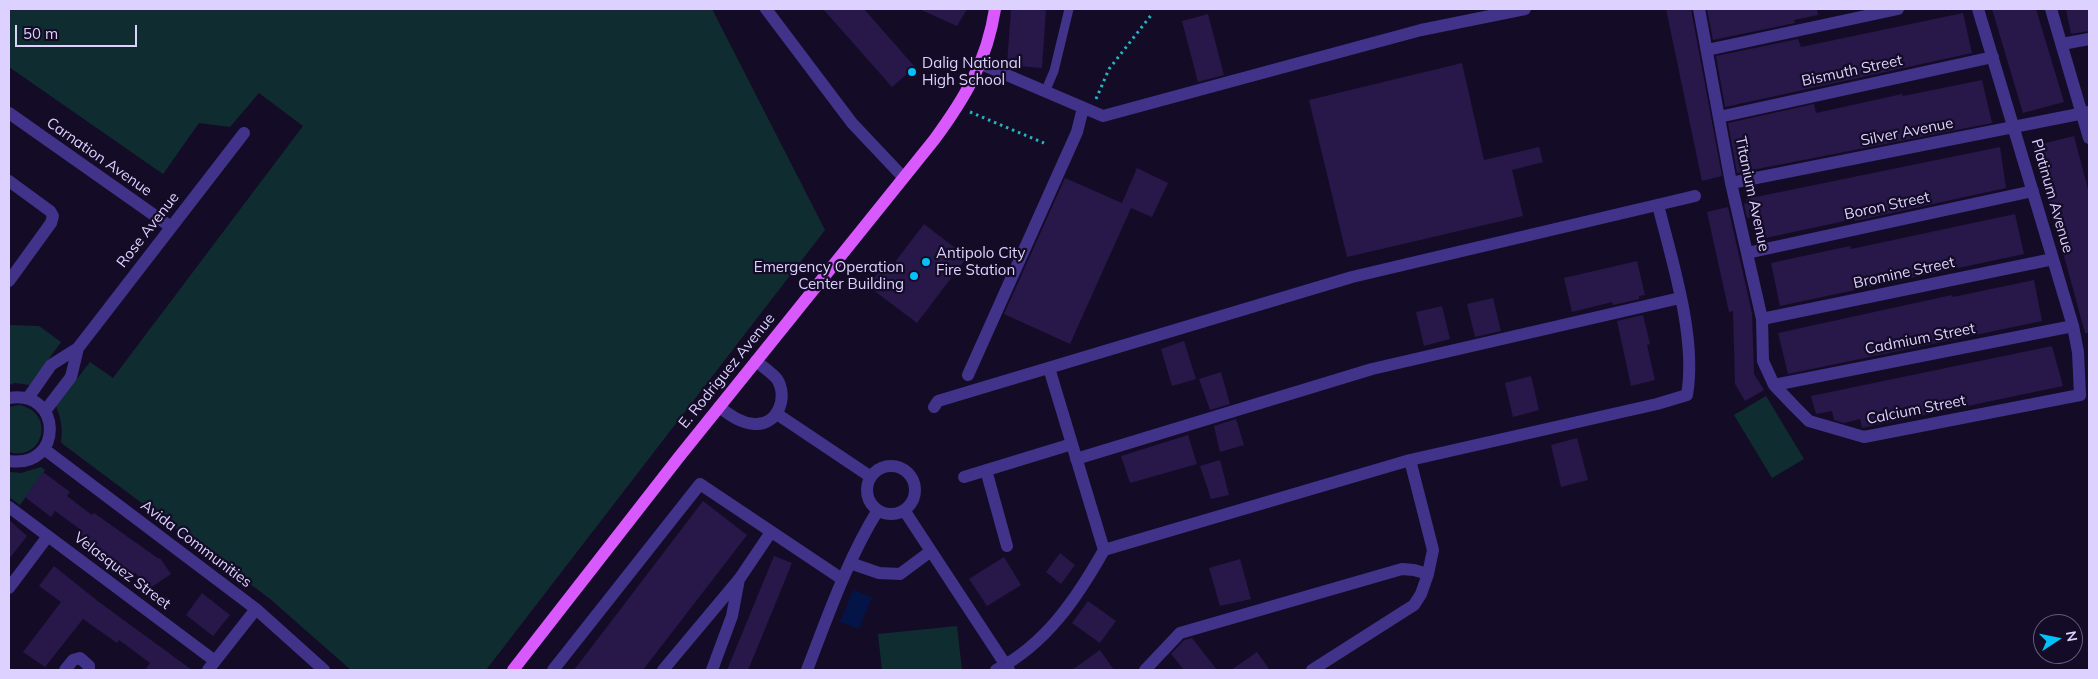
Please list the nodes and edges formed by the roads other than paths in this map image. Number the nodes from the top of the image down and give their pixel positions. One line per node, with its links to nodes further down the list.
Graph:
1 (766, 9): 22 (street)
2 (996, 9): 13 (main road, E. Rodriguez Avenue)
3 (1069, 9): 14 (lane)
4 (1525, 9): 15 (street)
5 (1699, 9): 11 (street, Titanium Avenue)
6 (1898, 9): 11 (street)
7 (1978, 9): 12 (street, Platinum Avenue)
8 (2051, 9): 10 (street)
9 (2089, 39): 10 (street)
10 (2062, 44): 17 (street)
11 (1707, 50): 18 (street, Titanium Avenue)
12 (1993, 57): 18 (street, Bismuth Street); 19 (street, Platinum Avenue)
13 (981, 64): 14 (street); 22 (main road, E. Rodriguez Avenue)
14 (1045, 92): 15 (street)
15 (1087, 109): 38 (street)
16 (9, 113): 28 (street, Carnation Avenue)
17 (2086, 113): 19 (street, Silver Avenue); 21 (street)
18 (1719, 117): 24 (street, Titanium Avenue)
19 (2015, 128): 24 (street, Silver Avenue); 25 (street, Platinum Avenue)
20 (244, 133): 28 (street, Rose Avenue)
21 (2089, 138)
22 (903, 177): 36 (main road, E. Rodriguez Avenue)
23 (9, 181): 31 (street)
24 (1731, 183): 29 (street, Titanium Avenue)
25 (2033, 191): 29 (street, Boron Street); 30 (street, Platinum Avenue)
26 (1695, 196): 27 (street)
27 (1658, 205): 32 (street); 37 (street)
28 (171, 227): 35 (street, Rose Avenue)
29 (1747, 253): 33 (street, Titanium Avenue)
30 (2053, 258): 33 (street, Bromine Street); 34 (street, Platinum Avenue)
31 (9, 281)
32 (1680, 298): 49 (street); 50 (street)
33 (1762, 320): 39 (street, Titanium Avenue)
34 (2073, 326): 39 (street, Cadmium Street); 40 (street, Platinum Avenue)
35 (78, 348): 42 (street); 45 (street)
36 (756, 361): 43 (main road, E. Rodriguez Avenue); 46 (street)
37 (1048, 368): 44 (street); 47 (street)
38 (968, 375)
39 (1774, 385): 40 (street, Calcium Street)
40 (2080, 395)
41 (9, 398): 42 (street)
42 (28, 398): 45 (street)
43 (720, 407): 46 (street); 74 (main road, E. Rodriguez Avenue)
44 (934, 407)
45 (45, 411): 48 (street)
46 (777, 414): 53 (street)
47 (1072, 444): 49 (street); 52 (street)
48 (44, 449): 51 (street); 68 (street, Avida Communities)
49 (1076, 459): 61 (street)
50 (1410, 460): 61 (street); 64 (street)
51 (9, 461)
52 (986, 470): 54 (street); 60 (street)
53 (871, 476): 56 (street); 57 (street)
54 (964, 476)
55 (9, 507): 59 (street, Velasquez Street)
56 (878, 510): 57 (street); 63 (street)
57 (904, 510): 62 (street)
58 (770, 532): 65 (street); 66 (street); 75 (street)
59 (48, 536): 67 (street); 69 (street, Velasquez Street)
60 (1008, 546)
61 (1104, 550): 70 (street)
62 (931, 551): 63 (street); 70 (street)
63 (850, 563): 66 (street)
64 (1428, 574): 79 (street); 80 (street)
65 (740, 578): 76 (street); 77 (street)
66 (842, 580): 78 (street)
67 (9, 588)
68 (256, 609): 69 (street); 73 (street, Avida Communities)
69 (212, 666)
70 (1004, 669)
71 (65, 670): 72 (street)
72 (89, 670)
73 (324, 670)
74 (513, 670)
75 (553, 670)
76 (663, 670)
77 (712, 670)
78 (807, 670)
79 (1144, 670)
80 (1312, 670)

